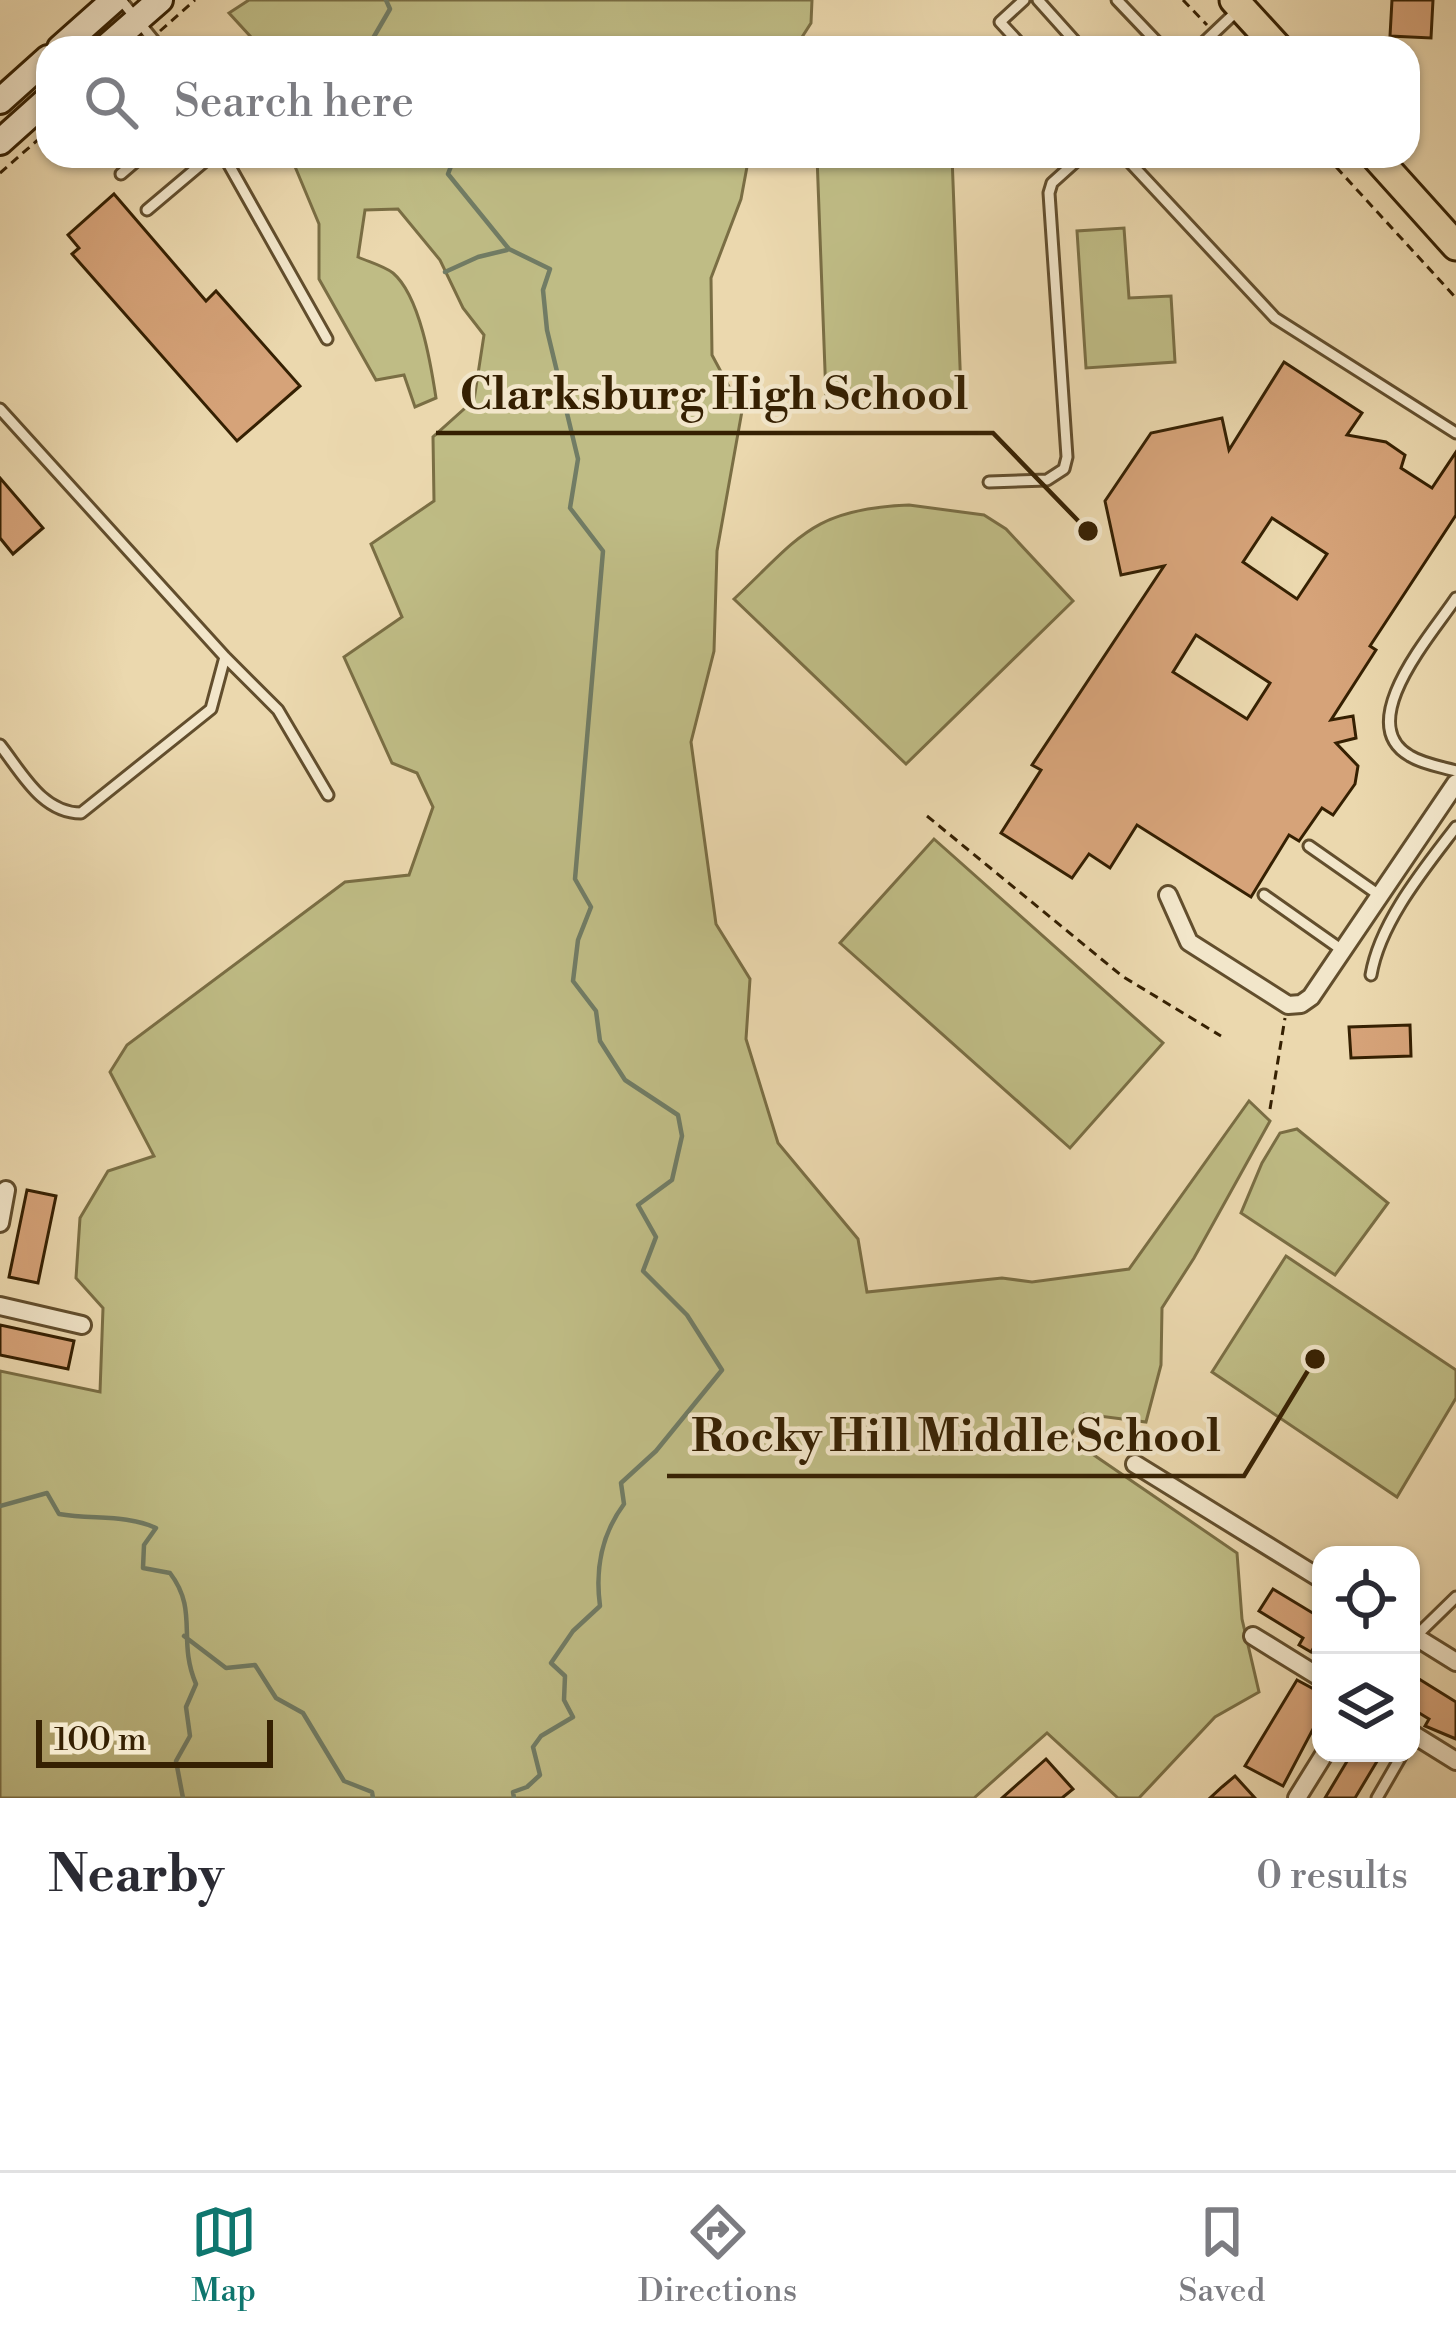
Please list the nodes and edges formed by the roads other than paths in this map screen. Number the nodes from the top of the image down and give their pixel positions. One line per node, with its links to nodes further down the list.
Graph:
1 (160, 0): 6 (street)
2 (1024, 0): 8 (lane)
3 (1038, 0): 9 (lane)
4 (1118, 0): 10 (lane)
5 (1242, 2): 11 (lane); 12 (main road)
6 (137, 21): 7 (street)
7 (94, 36)
8 (1013, 36)
9 (1070, 36)
10 (1151, 36)
11 (1209, 36)
12 (1269, 36)
13 (36, 69): 14 (street)
14 (0, 101)
15 (36, 110): 16 (street)
16 (0, 142)
17 (128, 168): 23 (lane)
18 (197, 168): 24 (lane)
19 (231, 168): 26 (lane)
20 (1069, 168): 29 (lane)
21 (1135, 168): 28 (lane)
22 (1386, 168): 25 (main road)
23 (121, 174)
24 (147, 210)
25 (1456, 246)
26 (327, 339)
27 (0, 409): 31 (lane)
28 (1456, 433)
29 (989, 482)
30 (1456, 598): 33 (lane)
31 (225, 657): 32 (lane); 35 (lane)
32 (0, 745)
33 (1456, 771)
34 (1456, 783): 40 (street)
35 (328, 794)
36 (1456, 827): 42 (lane)
37 (1310, 846): 40 (lane)
38 (1168, 895): 41 (street)
39 (1264, 895): 41 (lane)
40 (1379, 895): 41 (street)
41 (1342, 950)
42 (1372, 975)
43 (6, 1190): 44 (street)
44 (0, 1223)
45 (0, 1306): 46 (street)
46 (82, 1325)
47 (1135, 1465): 48 (street)
48 (1312, 1573)
49 (1455, 1599): 50 (lane)
50 (1420, 1629)
51 (1252, 1636): 54 (street)
52 (1420, 1639): 53 (street)
53 (1456, 1662)
54 (1312, 1673)
55 (1420, 1740): 56 (street)
56 (1456, 1761)
57 (1319, 1762): 59 (street)
58 (1398, 1762): 60 (lane)
59 (1297, 1798)
60 (1377, 1798)

